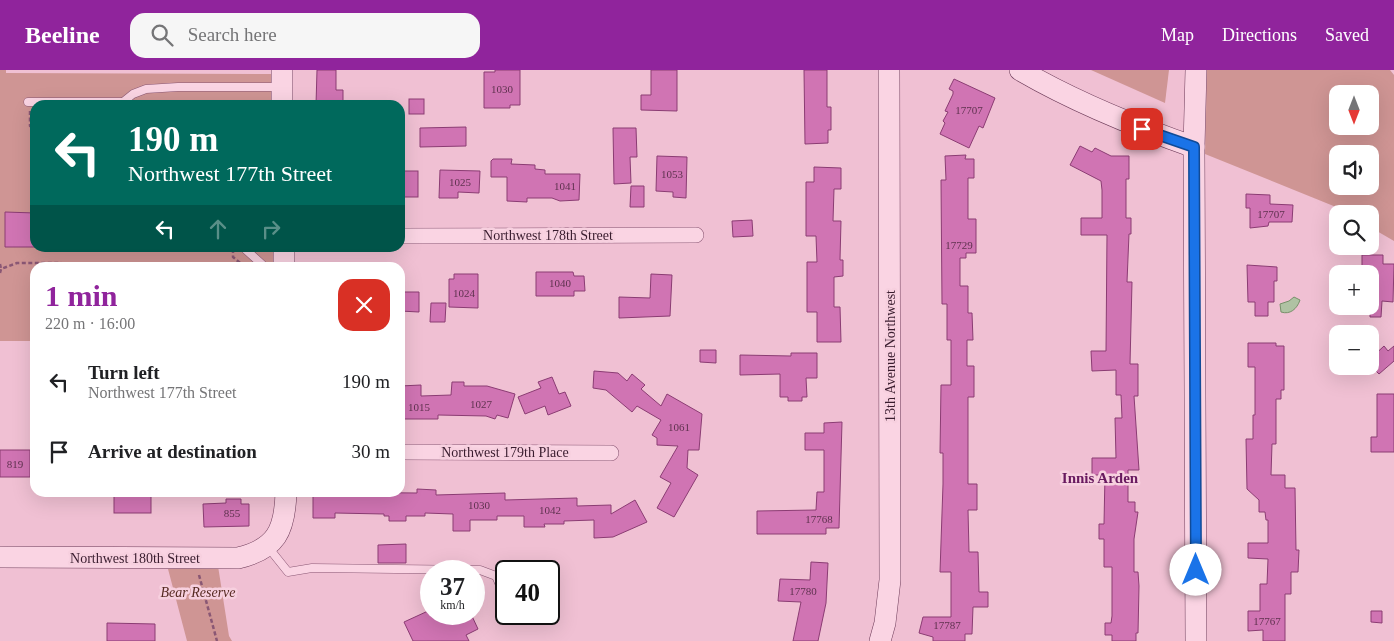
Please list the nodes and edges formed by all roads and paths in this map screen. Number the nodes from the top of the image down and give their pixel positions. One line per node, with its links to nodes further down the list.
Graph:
1 (889, 70): 26 (street, 13th Avenue Northwest)
2 (1020, 70): 8 (street)
3 (1196, 70): 8 (street)
4 (282, 87): 5 (lane)
5 (125, 100)
6 (29, 102): 7 (path)
7 (30, 126)
8 (1194, 147): 27 (street)
9 (696, 235): 10 (street, Northwest 178th Street)
10 (405, 236)
11 (232, 252): 13 (path)
12 (248, 252): 14 (lane)
13 (238, 262)
14 (259, 262)
15 (30, 263): 17 (path)
16 (0, 264): 17 (path)
17 (1, 271)
18 (405, 452): 19 (street, Northwest 179th Place)
19 (611, 453)
20 (285, 497): 21 (street)
21 (268, 547): 23 (street, Northwest 180th Street); 24 (lane)
22 (0, 557): 23 (street, Northwest 180th Street)
23 (194, 558): 25 (path)
24 (495, 576)
25 (217, 641)
26 (880, 641)
27 (1196, 641)

